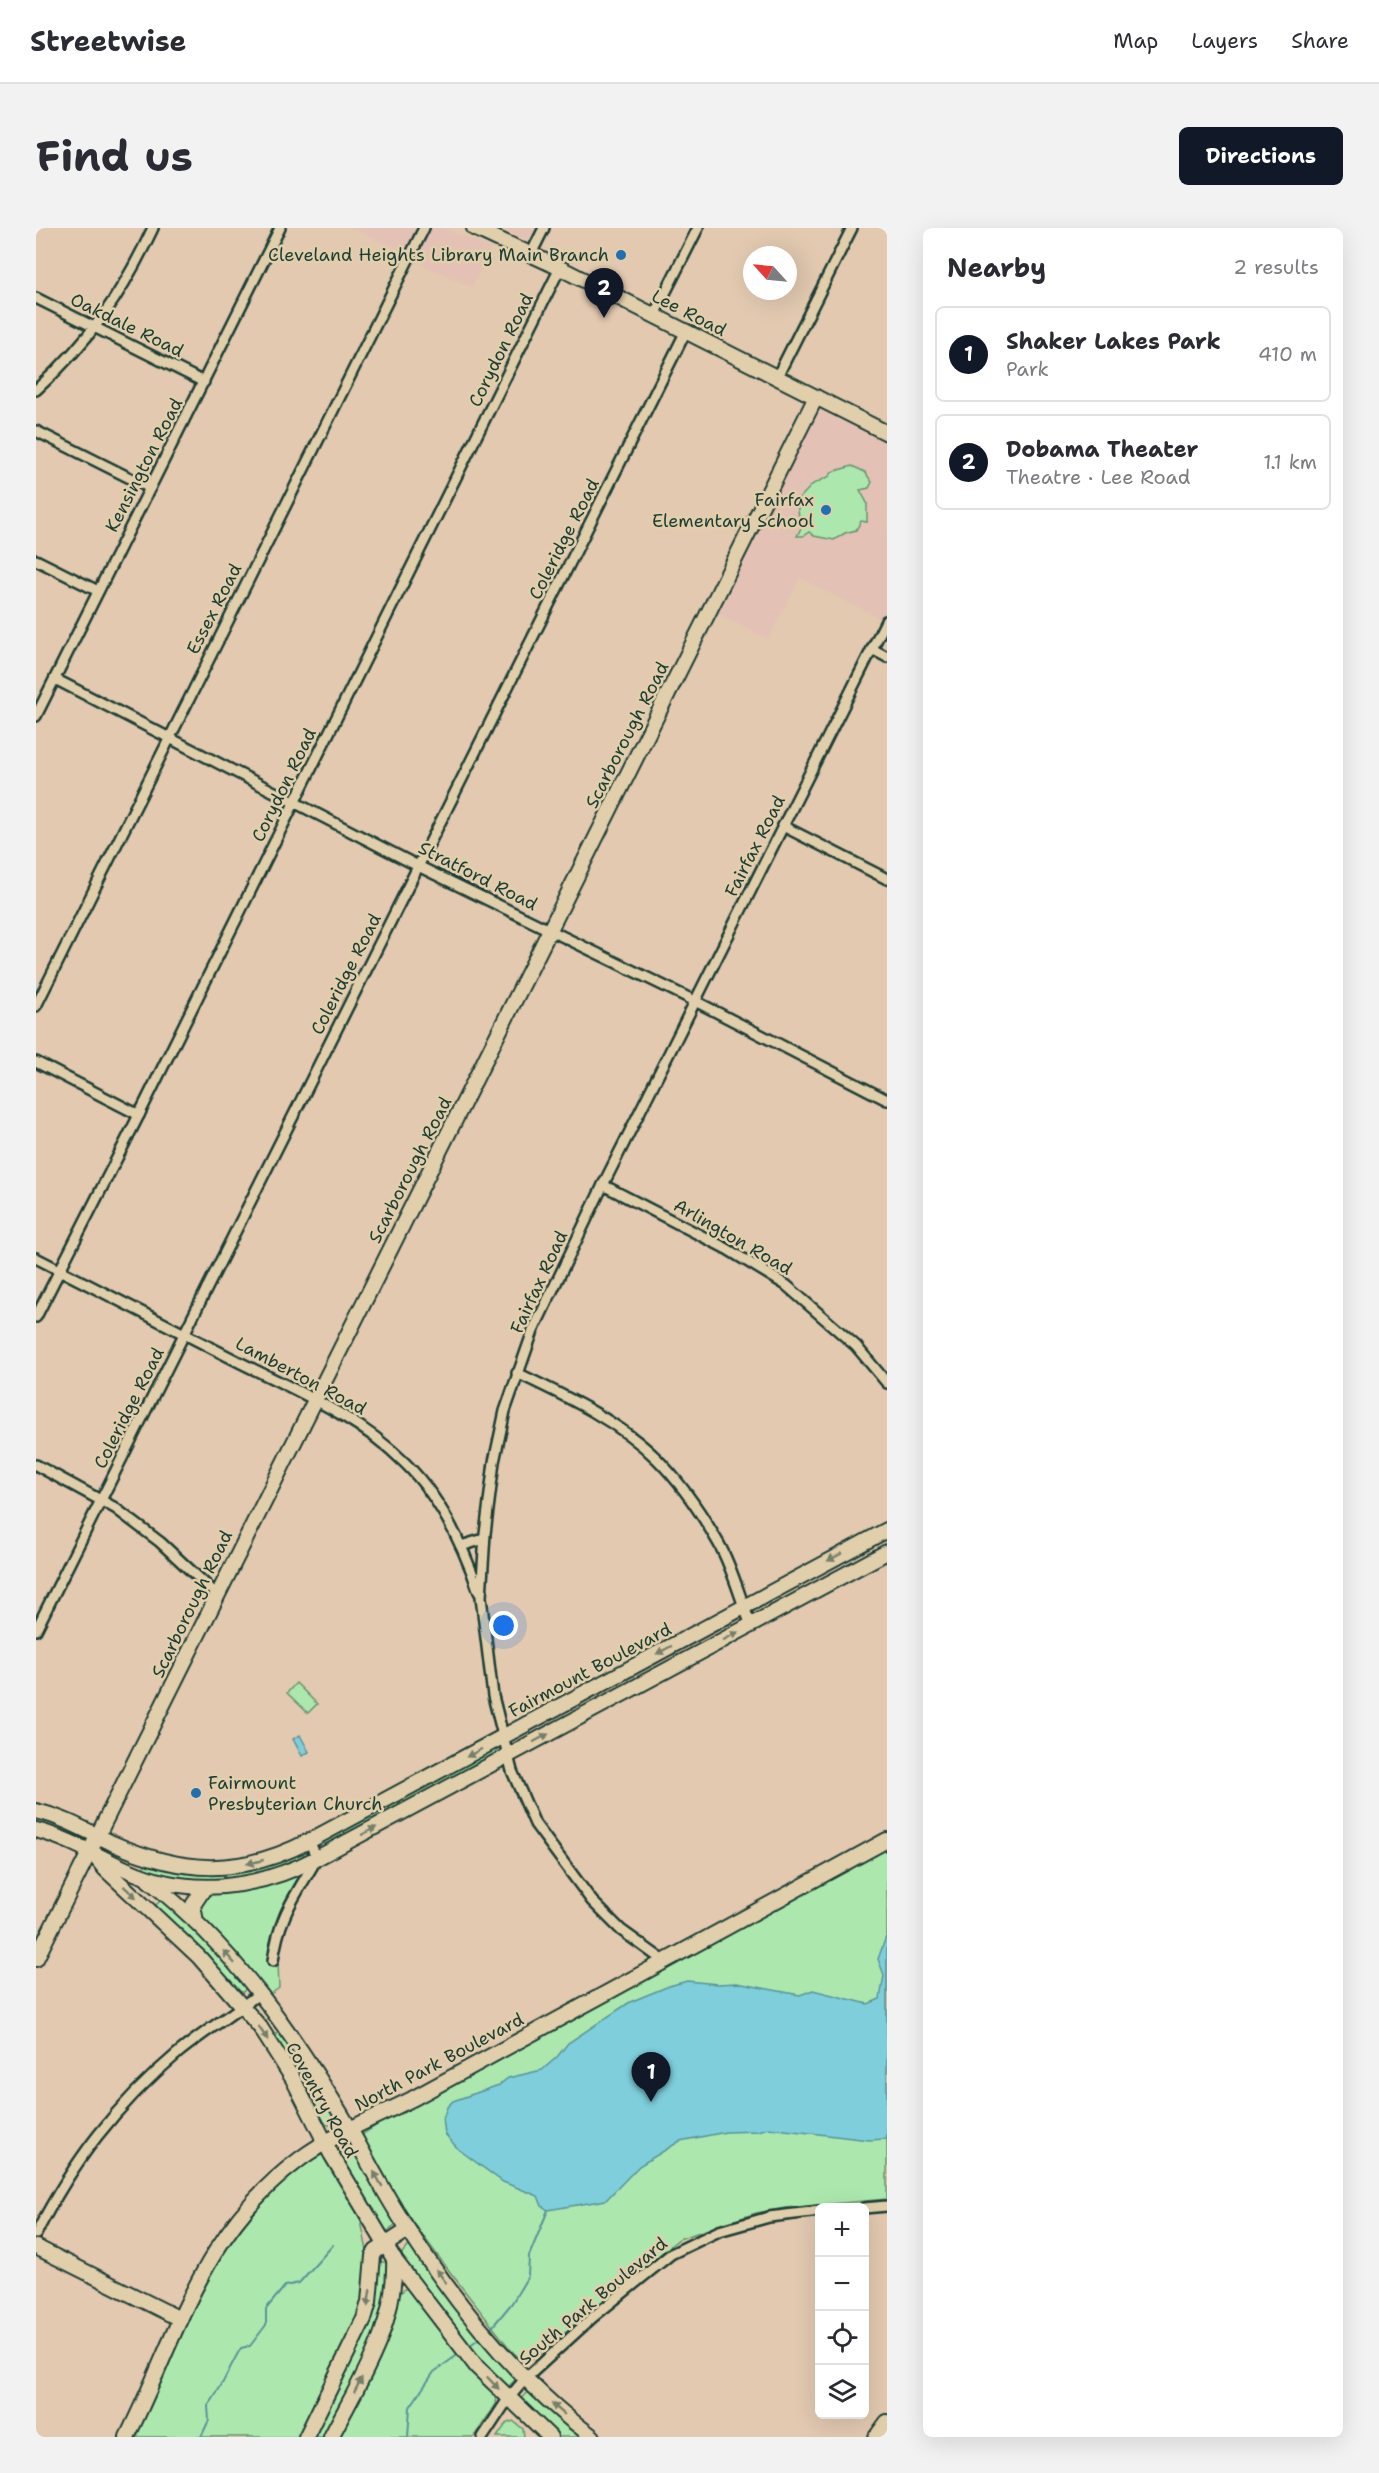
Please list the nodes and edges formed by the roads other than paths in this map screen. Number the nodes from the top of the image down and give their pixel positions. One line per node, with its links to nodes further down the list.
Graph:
1 (153, 228): 12 (street)
2 (280, 228): 15 (street, Kensington Road)
3 (423, 228): 28 (street, Essex Road)
4 (474, 228): 8 (main road, Lee Road)
5 (544, 228): 8 (street)
6 (698, 228): 11 (street)
7 (852, 228): 14 (street)
8 (531, 254): 9 (main road, Lee Road)
9 (560, 268): 11 (main road, Lee Road); 29 (street, Corydon Road)
10 (36, 298): 12 (street, Oakdale Road)
11 (654, 315): 13 (main road, Lee Road)
12 (96, 328): 15 (street, Oakdale Road); 16 (street)
13 (686, 331): 14 (main road, Lee Road); 31 (street, Coleridge Road)
14 (777, 377): 17 (main road, Lee Road)
15 (204, 382): 20 (street, Kensington Road)
16 (36, 390)
17 (816, 397): 19 (main road, Lee Road); 33 (main road, Scarborough Road)
18 (36, 431): 20 (street)
19 (887, 433)
20 (150, 488): 22 (street, Kensington Road)
21 (36, 560): 22 (street)
22 (98, 591): 26 (street, Kensington Road)
23 (886, 621): 24 (street, Fairfax Road)
24 (872, 650): 25 (street); 30 (street, Fairfax Road)
25 (887, 657)
26 (55, 679): 27 (street, Kensington Road); 28 (street, Stratford Road)
27 (36, 716)
28 (169, 737): 29 (street, Stratford Road); 35 (street, Essex Road)
29 (295, 801): 31 (street, Stratford Road); 38 (street, Corydon Road)
30 (783, 826): 32 (street); 34 (street, Fairfax Road)
31 (418, 866): 33 (street, Stratford Road); 43 (street, Coleridge Road)
32 (887, 879)
33 (549, 931): 34 (street, Stratford Road); 46 (main road, Scarborough Road)
34 (695, 1001): 37 (street, Stratford Road); 39 (street, Fairfax Road)
35 (36, 1006)
36 (36, 1062): 38 (street)
37 (887, 1100)
38 (139, 1115): 41 (street, Corydon Road)
39 (603, 1185): 44 (street, Fairfax Road); 45 (street, Arlington Road)
40 (36, 1258): 41 (street, Lamberton Road)
41 (59, 1270): 42 (street, Corydon Road); 43 (street, Lamberton Road)
42 (36, 1317)
43 (184, 1334): 46 (street, Lamberton Road); 48 (street, Coleridge Road)
44 (517, 1373): 50 (street, Fairfax Road); 55 (street)
45 (887, 1383)
46 (315, 1400): 51 (street, Lamberton Road); 53 (main road, Scarborough Road)
47 (36, 1466): 48 (street)
48 (101, 1500): 53 (street); 57 (street, Coleridge Road)
49 (887, 1530): 55 (main road, Fairmount Boulevard, one-way to 55)
50 (484, 1539): 51 (street); 54 (street, Fairfax Road)
51 (461, 1546): 54 (street, Lamberton Road)
52 (887, 1552): 56 (main road, Fairmount Boulevard)
53 (217, 1595): 63 (main road, Scarborough Road)
54 (481, 1597): 58 (street, Fairfax Road)
55 (744, 1607): 56 (street); 58 (main road, Fairmount Boulevard, one-way to 58)
56 (751, 1625): 59 (main road, Fairmount Boulevard, one-way to 56)
57 (36, 1630)
58 (504, 1737): 59 (street, Fairfax Road); 65 (main road, Fairmount Boulevard, one-way to 65)
59 (509, 1755): 67 (main road, Fairmount Boulevard, one-way to 59); 73 (street, Fairfax Road)
60 (36, 1802): 61 (main road, Coventry Road)
61 (43, 1813): 63 (main road, Fairmount Boulevard); 66 (main road, Coventry Road)
62 (36, 1830): 66 (main road, Fairmount Boulevard)
63 (97, 1836): 65 (main road, Fairmount Boulevard, one-way to 63); 66 (main road, Scarborough Road); 68 (main road, Coventry Road)
64 (887, 1840): 73 (main road, North Park Boulevard)
65 (309, 1841): 67 (street)
66 (90, 1850): 68 (main road, Fairmount Boulevard); 71 (main road, Scarborough Road); 75 (main road, Coventry Road, one-way to 75)
67 (317, 1858): 69 (main road, Fairmount Boulevard); 72 (street)
68 (143, 1876): 69 (main road, Fairmount Boulevard); 70 (main road, Coventry Road)
69 (205, 1887): 70 (main road)
70 (196, 1922): 74 (main road, Coventry Road, one-way to 70)
71 (36, 1959)
72 (273, 1961)
73 (664, 1961): 76 (main road, North Park Boulevard)
74 (260, 1993): 75 (street); 76 (main road, Coventry Road)
75 (243, 2006): 77 (main road, Coventry Road, one-way to 77); 82 (street)
76 (350, 2130): 77 (main road, North Park Boulevard); 81 (main road, Coventry Road, one-way to 76)
77 (326, 2143): 83 (main road, Coventry Road); 86 (main road, North Park Boulevard)
78 (887, 2205): 79 (street)
79 (869, 2207)
80 (815, 2211): 87 (street, South Park Boulevard)
81 (408, 2230): 83 (main road); 87 (main road, Coventry Road, one-way to 81)
82 (36, 2234)
83 (388, 2243): 85 (main road, Coventry Road); 91 (main road, one-way to 91)
84 (36, 2247): 86 (main road)
85 (394, 2259): 88 (main road, Coventry Road, one-way to 88); 92 (main road, one-way to 85)
86 (180, 2319): 90 (main road, North Park Boulevard)
87 (525, 2379): 88 (street, South Park Boulevard); 95 (main road, Coventry Road, one-way to 87)
88 (508, 2399): 93 (street, South Park Boulevard); 94 (main road, Coventry Road)
89 (887, 2422): 96 (main road)
90 (127, 2437)
91 (306, 2437)
92 (331, 2437)
93 (483, 2437)
94 (549, 2437)
95 (593, 2437)
96 (876, 2437)

